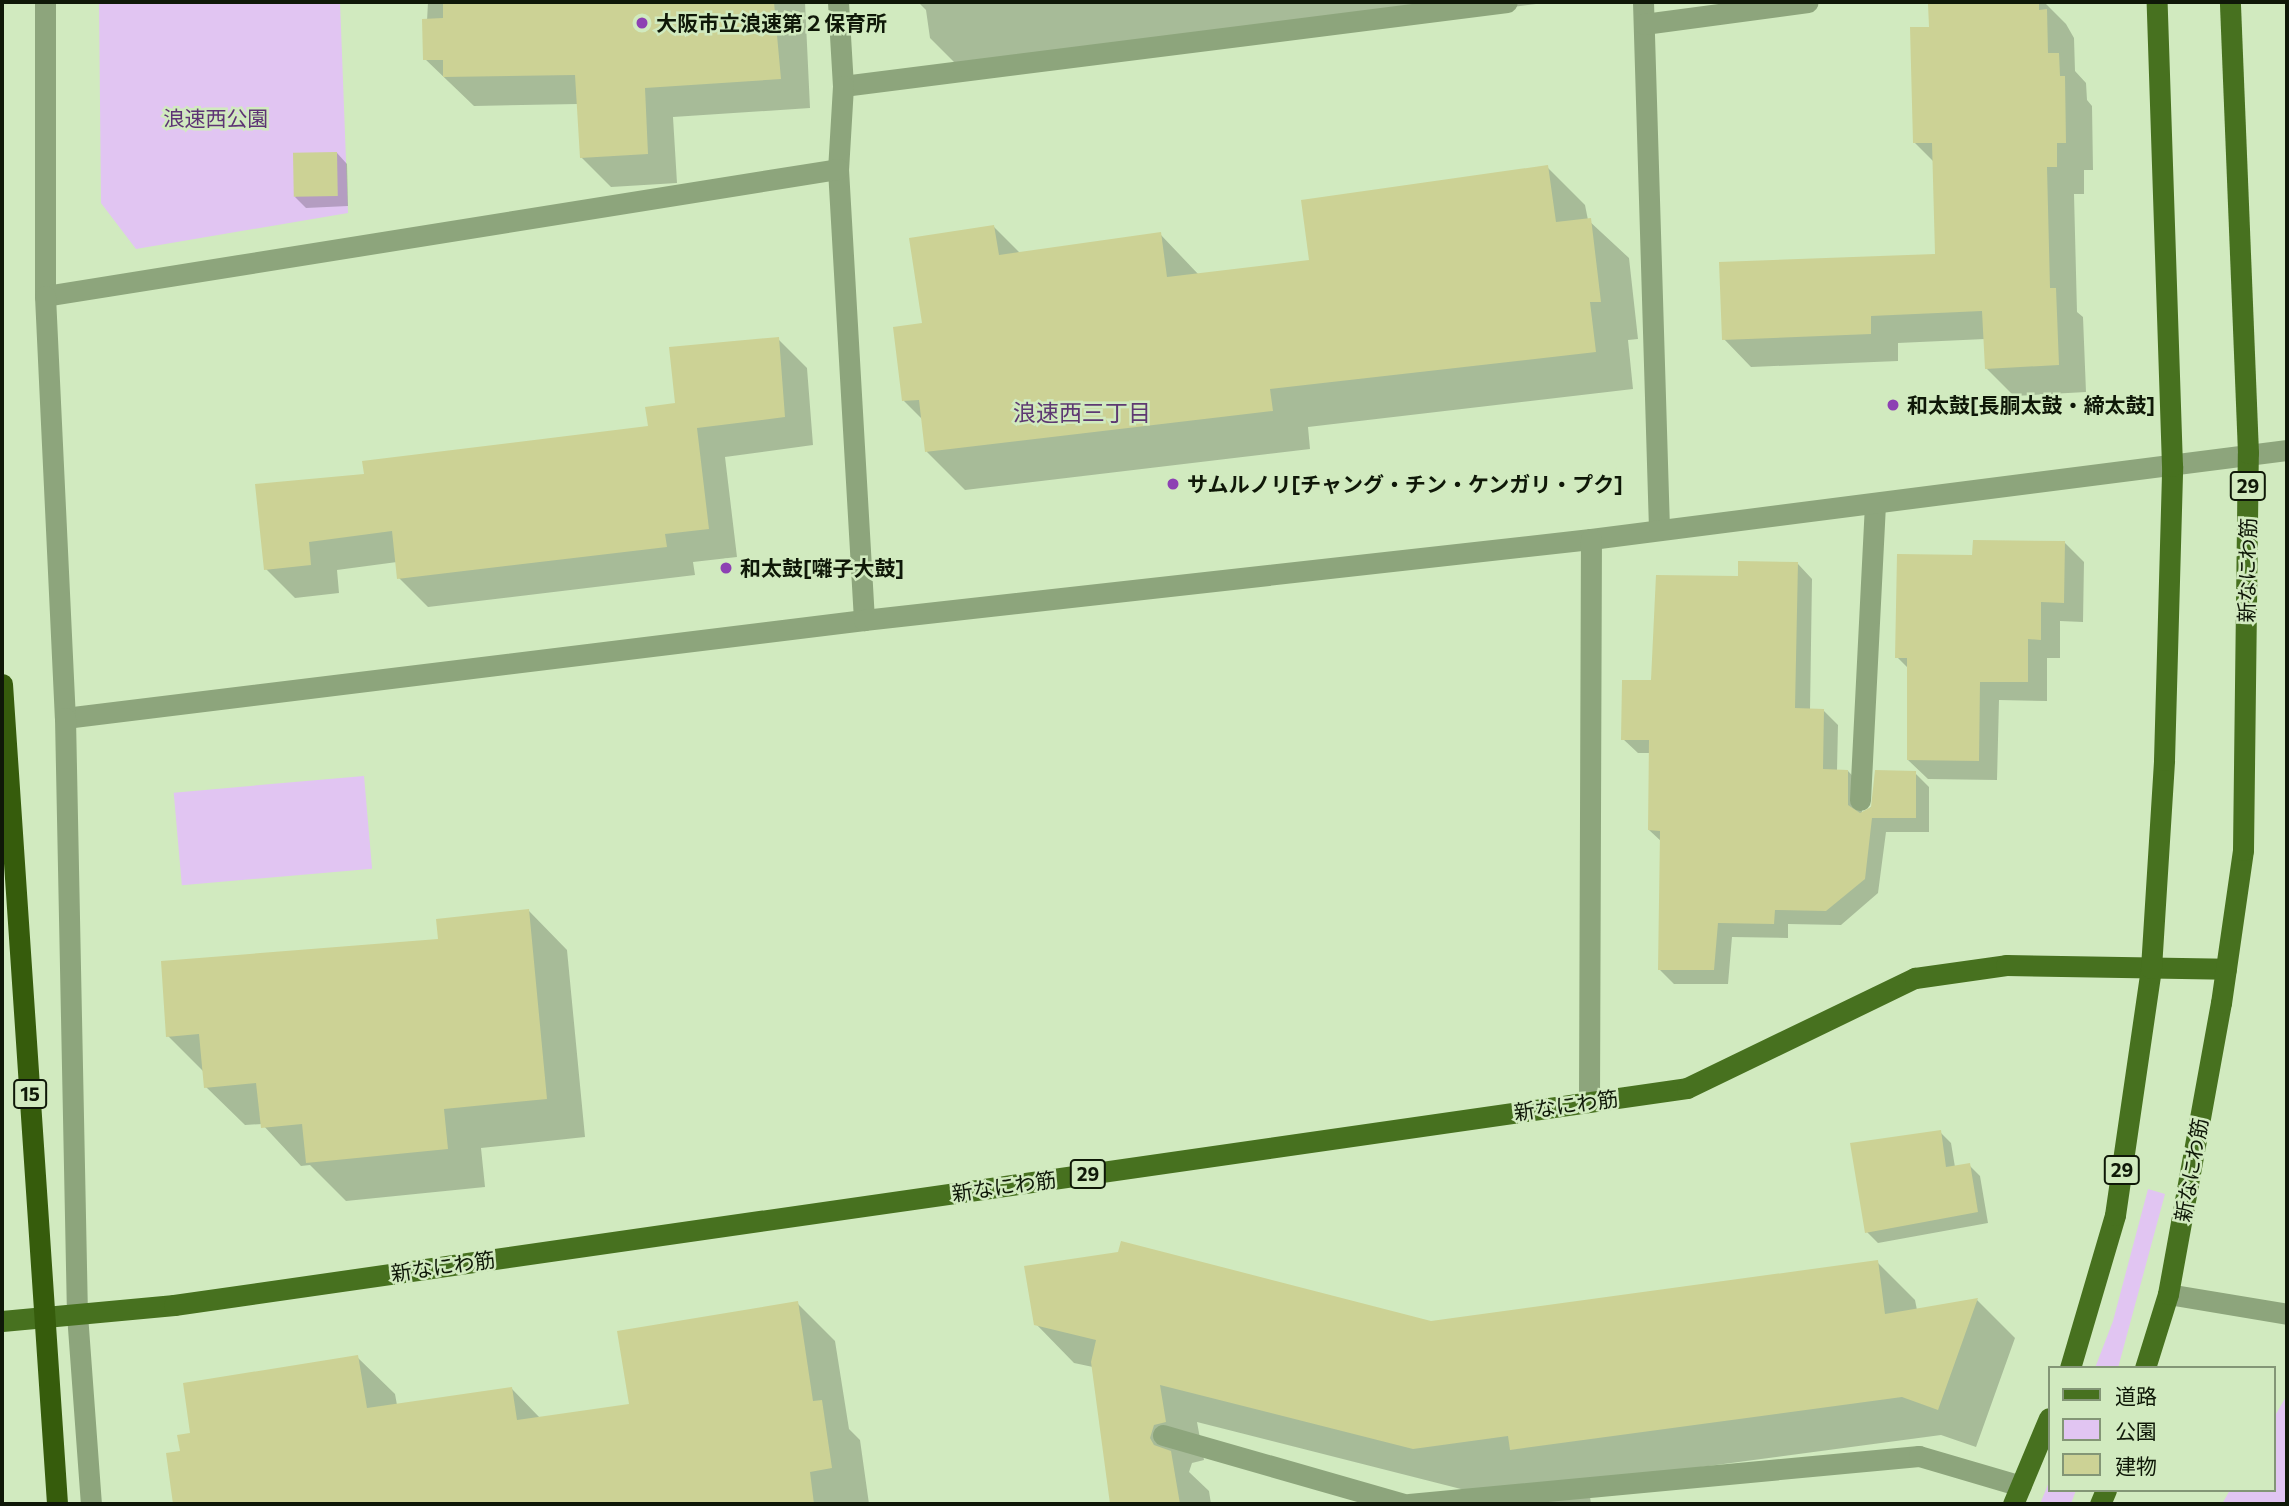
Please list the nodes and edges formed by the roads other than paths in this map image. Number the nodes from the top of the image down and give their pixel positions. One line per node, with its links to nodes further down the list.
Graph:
1 (45, 2): 11 (street)
2 (838, 2): 9 (street)
3 (1507, 2): 9 (street)
4 (1643, 2): 8 (street)
5 (1808, 2): 8 (street)
6 (2157, 2): 14 (main road, 29)
7 (2231, 2): 13 (main road, 新なにわ筋 / 29)
8 (1644, 24): 16 (street)
9 (843, 86): 10 (street)
10 (838, 169): 11 (street); 18 (street)
11 (45, 296): 20 (street)
12 (2287, 450): 13 (street)
13 (2248, 453): 14 (street); 23 (main road, 新なにわ筋 / 29)
14 (2172, 466): 15 (street); 22 (main road, 29)
15 (1875, 503): 16 (street); 21 (street)
16 (1659, 530): 17 (street)
17 (1591, 539): 18 (street); 24 (street)
18 (864, 620): 20 (street)
19 (2, 684): 34 (highway, 15, bridge)
20 (65, 718): 26 (street)
21 (1860, 800)
22 (2151, 968): 23 (main road, 新なにわ筋 / 29); 24 (main road, 新なにわ筋 / 29); 29 (main road, 29)
23 (2226, 969): 25 (main road, 新なにわ筋 / 29)
24 (1589, 1102): 26 (main road, 新なにわ筋 / 29)
25 (2168, 1294): 27 (street); 30 (main road, 新なにわ筋 / 29)
26 (77, 1314): 28 (main road, 新なにわ筋 / 29); 35 (street)
27 (2287, 1314)
28 (2, 1321)
29 (2071, 1366)
30 (2146, 1366)
31 (2048, 1420): 33 (main road)
32 (1163, 1435): 36 (street)
33 (2017, 1495): 36 (street)
34 (57, 1504)
35 (91, 1504)
36 (1406, 1504)

